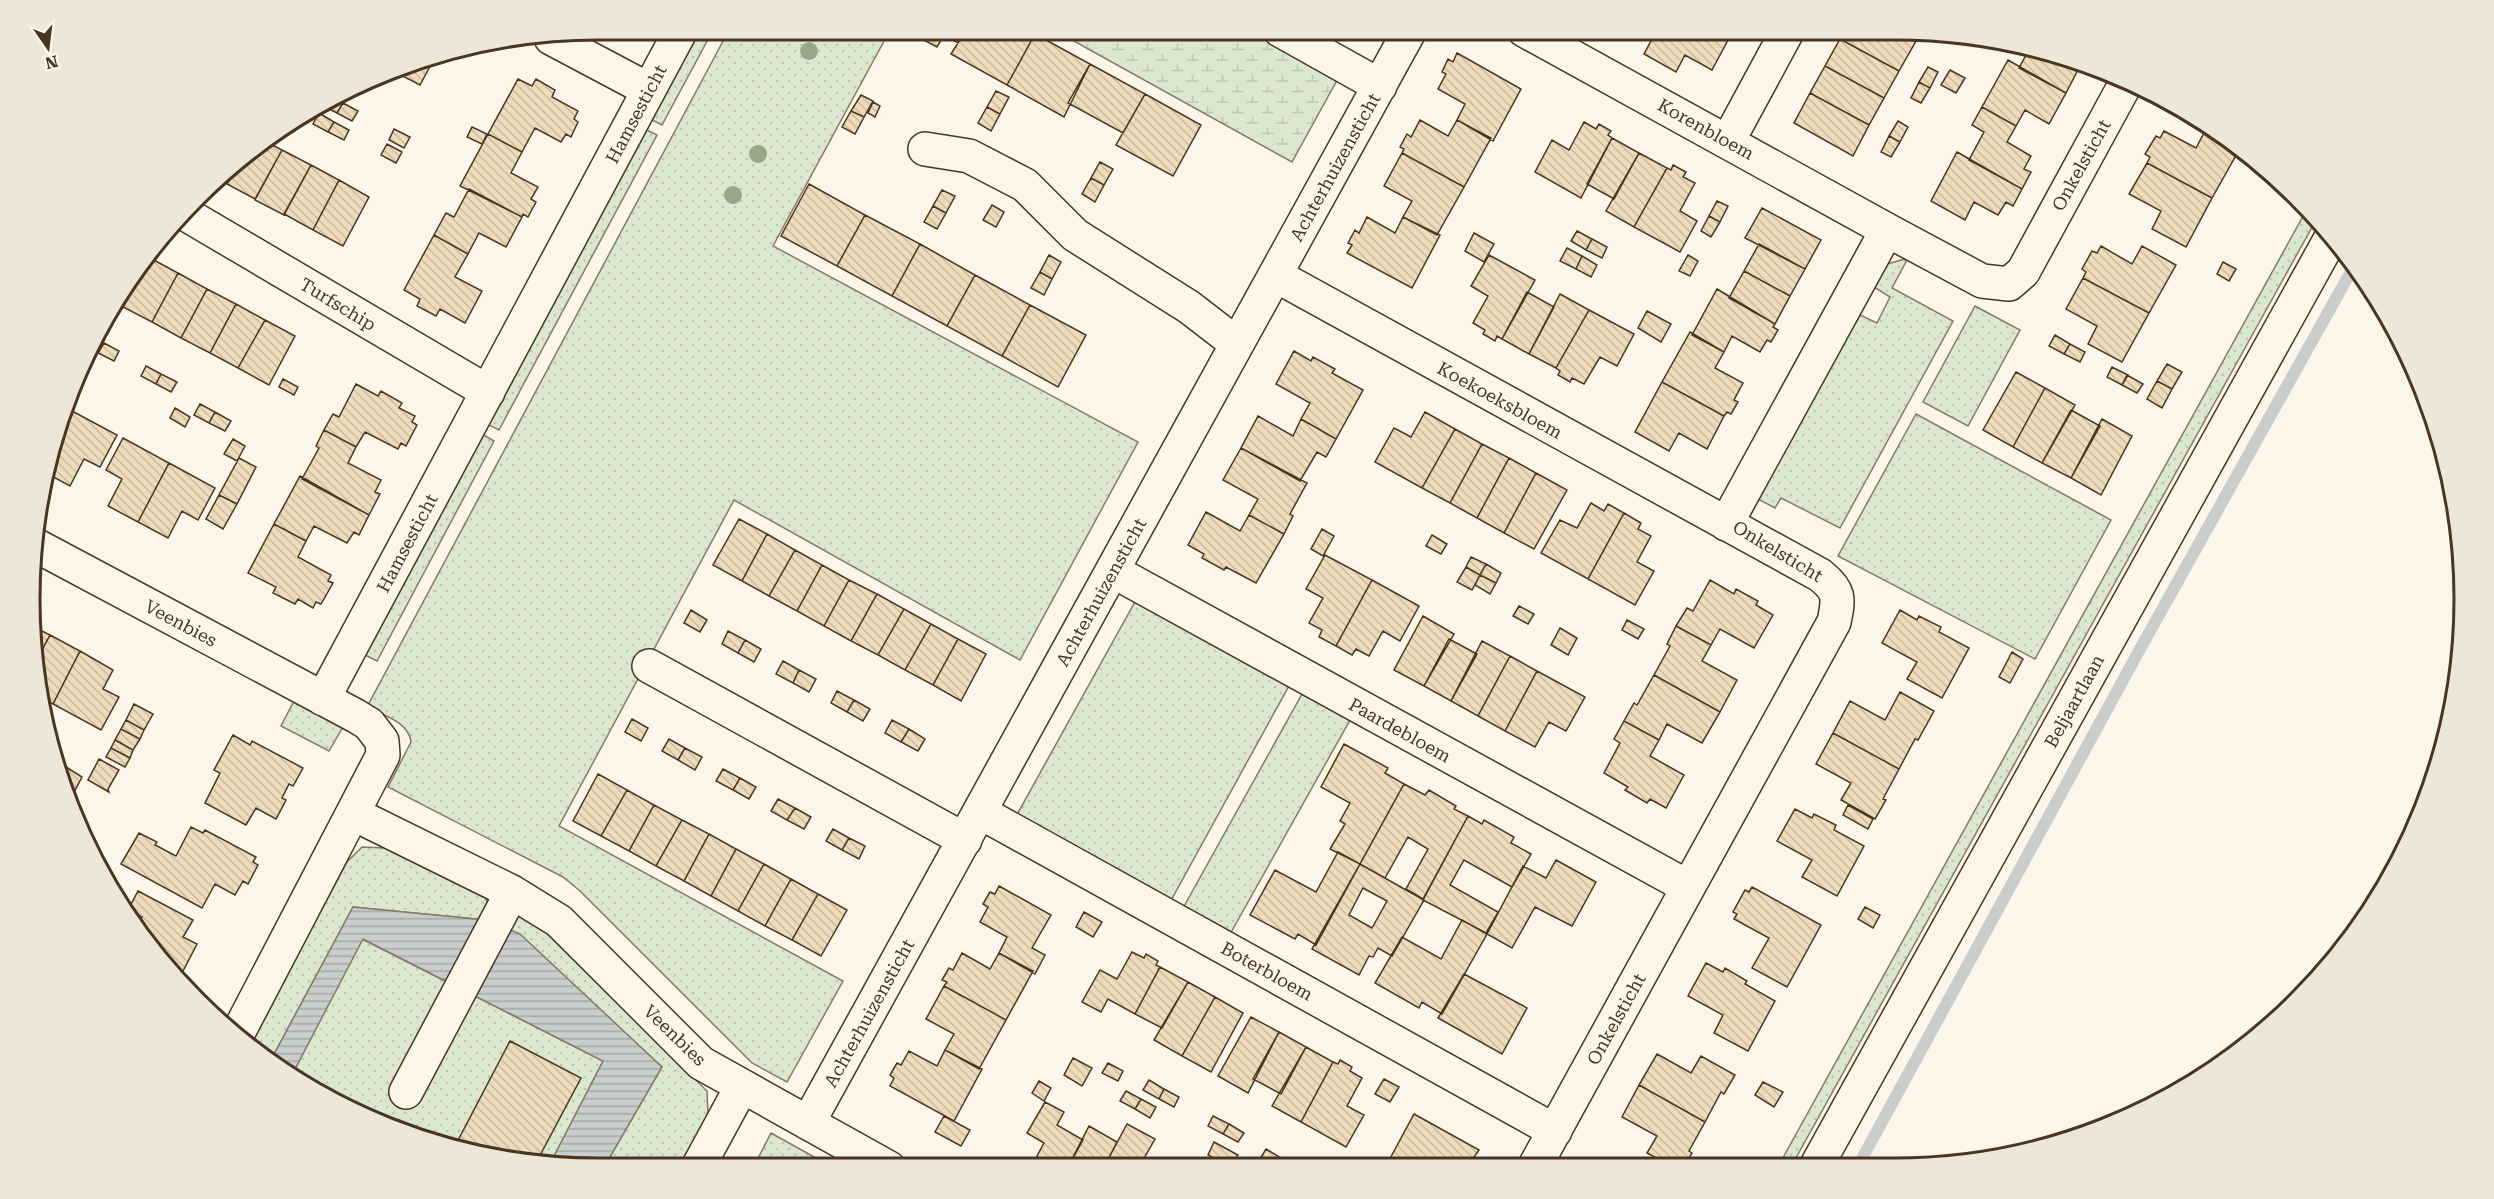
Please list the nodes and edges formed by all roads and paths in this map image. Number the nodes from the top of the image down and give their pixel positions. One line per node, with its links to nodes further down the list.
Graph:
1 (676, 40): 9 (street, Hamsesticht)
2 (1298, 40): 7 (street, Achterhuizensticht)
3 (1405, 40): 7 (street, Achterhuizensticht)
4 (1542, 40): 10 (street, Korenbloem)
5 (1783, 40): 10 (street)
6 (559, 42): 9 (street)
7 (1380, 86): 15 (street, Achterhuizensticht)
8 (2122, 89): 13 (street, Onkelsticht)
9 (649, 90): 17 (street, Hamsesticht)
10 (1728, 141): 13 (street, Korenbloem)
11 (925, 149): 16 (street)
12 (192, 217): 17 (street, Turfschip)
13 (1887, 230): 18 (street, Onkelsticht)
14 (2327, 245): 35 (street, Beljaartlaan)
15 (1275, 275): 16 (street, Achterhuizensticht); 18 (street, Koekoeksbloem)
16 (1237, 344): 20 (street, Achterhuizensticht)
17 (488, 392): 22 (street, Hamsesticht)
18 (1726, 524): 25 (street, Onkelsticht)
19 (43, 549): 22 (street, Veenbies)
20 (1113, 571): 24 (street, Achterhuizensticht); 25 (street, Paardebloem)
21 (649, 666): 24 (street)
22 (323, 699): 23 (street)
23 (354, 814): 26 (street, Veenbies); 27 (street)
24 (972, 826): 30 (street, Achterhuizensticht); 31 (street, Boterbloem)
25 (1688, 887): 31 (street, Onkelsticht)
26 (505, 905): 28 (street, Veenbies); 29 (street)
27 (241, 1028)
28 (742, 1086): 30 (street, Veenbies); 32 (street)
29 (406, 1092)
30 (808, 1123): 33 (street, Veenbies)
31 (1554, 1131): 34 (street, Onkelsticht)
32 (703, 1158)
33 (871, 1158)
34 (1539, 1158)
35 (1821, 1158)

